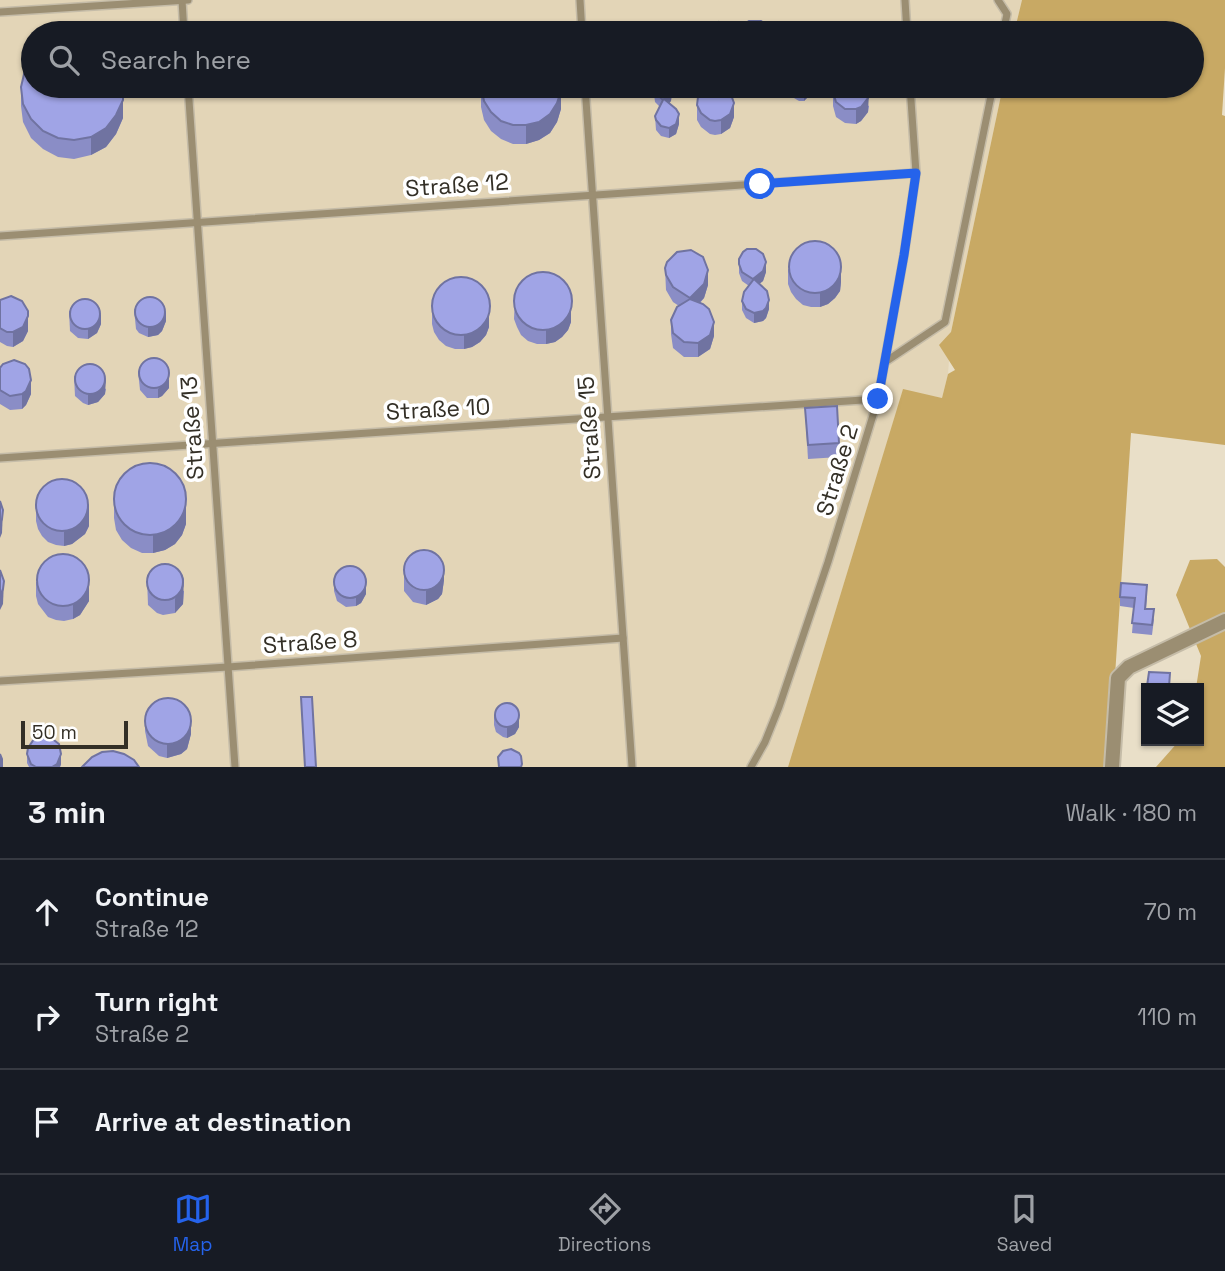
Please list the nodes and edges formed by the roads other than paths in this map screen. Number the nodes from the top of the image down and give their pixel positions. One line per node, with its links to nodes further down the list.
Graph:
1 (182, 0): 2 (lane); 6 (lane); 7 (lane)
2 (188, 0)
3 (580, 0): 8 (lane)
4 (905, 0): 9 (lane)
5 (998, 0): 10 (lane)
6 (0, 12)
7 (183, 21)
8 (581, 21)
9 (906, 21)
10 (1006, 21)
11 (189, 98): 17 (lane, Straße 13)
12 (586, 98): 16 (lane, Straße 15)
13 (911, 98): 15 (lane, Straße 2)
14 (991, 98): 19 (lane)
15 (916, 173): 16 (lane, Straße 12); 19 (lane, Straße 2)
16 (592, 195): 17 (lane, Straße 12); 21 (lane, Straße 15)
17 (198, 222): 18 (lane, Straße 12); 22 (lane, Straße 13)
18 (0, 236)
19 (885, 362): 20 (lane, Straße 2)
20 (878, 399): 21 (lane, Straße 10); 30 (lane, Straße 2)
21 (608, 418): 22 (lane, Straße 10); 25 (lane, Straße 15)
22 (213, 442): 23 (lane, Straße 10); 26 (lane, Straße 13)
23 (0, 457)
24 (1225, 621): 31 (street)
25 (623, 638): 26 (lane, Straße 8); 29 (lane, Straße 15)
26 (228, 667): 27 (lane, Straße 8); 28 (lane, Straße 13)
27 (0, 681)
28 (235, 767)
29 (632, 767)
30 (751, 767)
31 (1112, 767)

